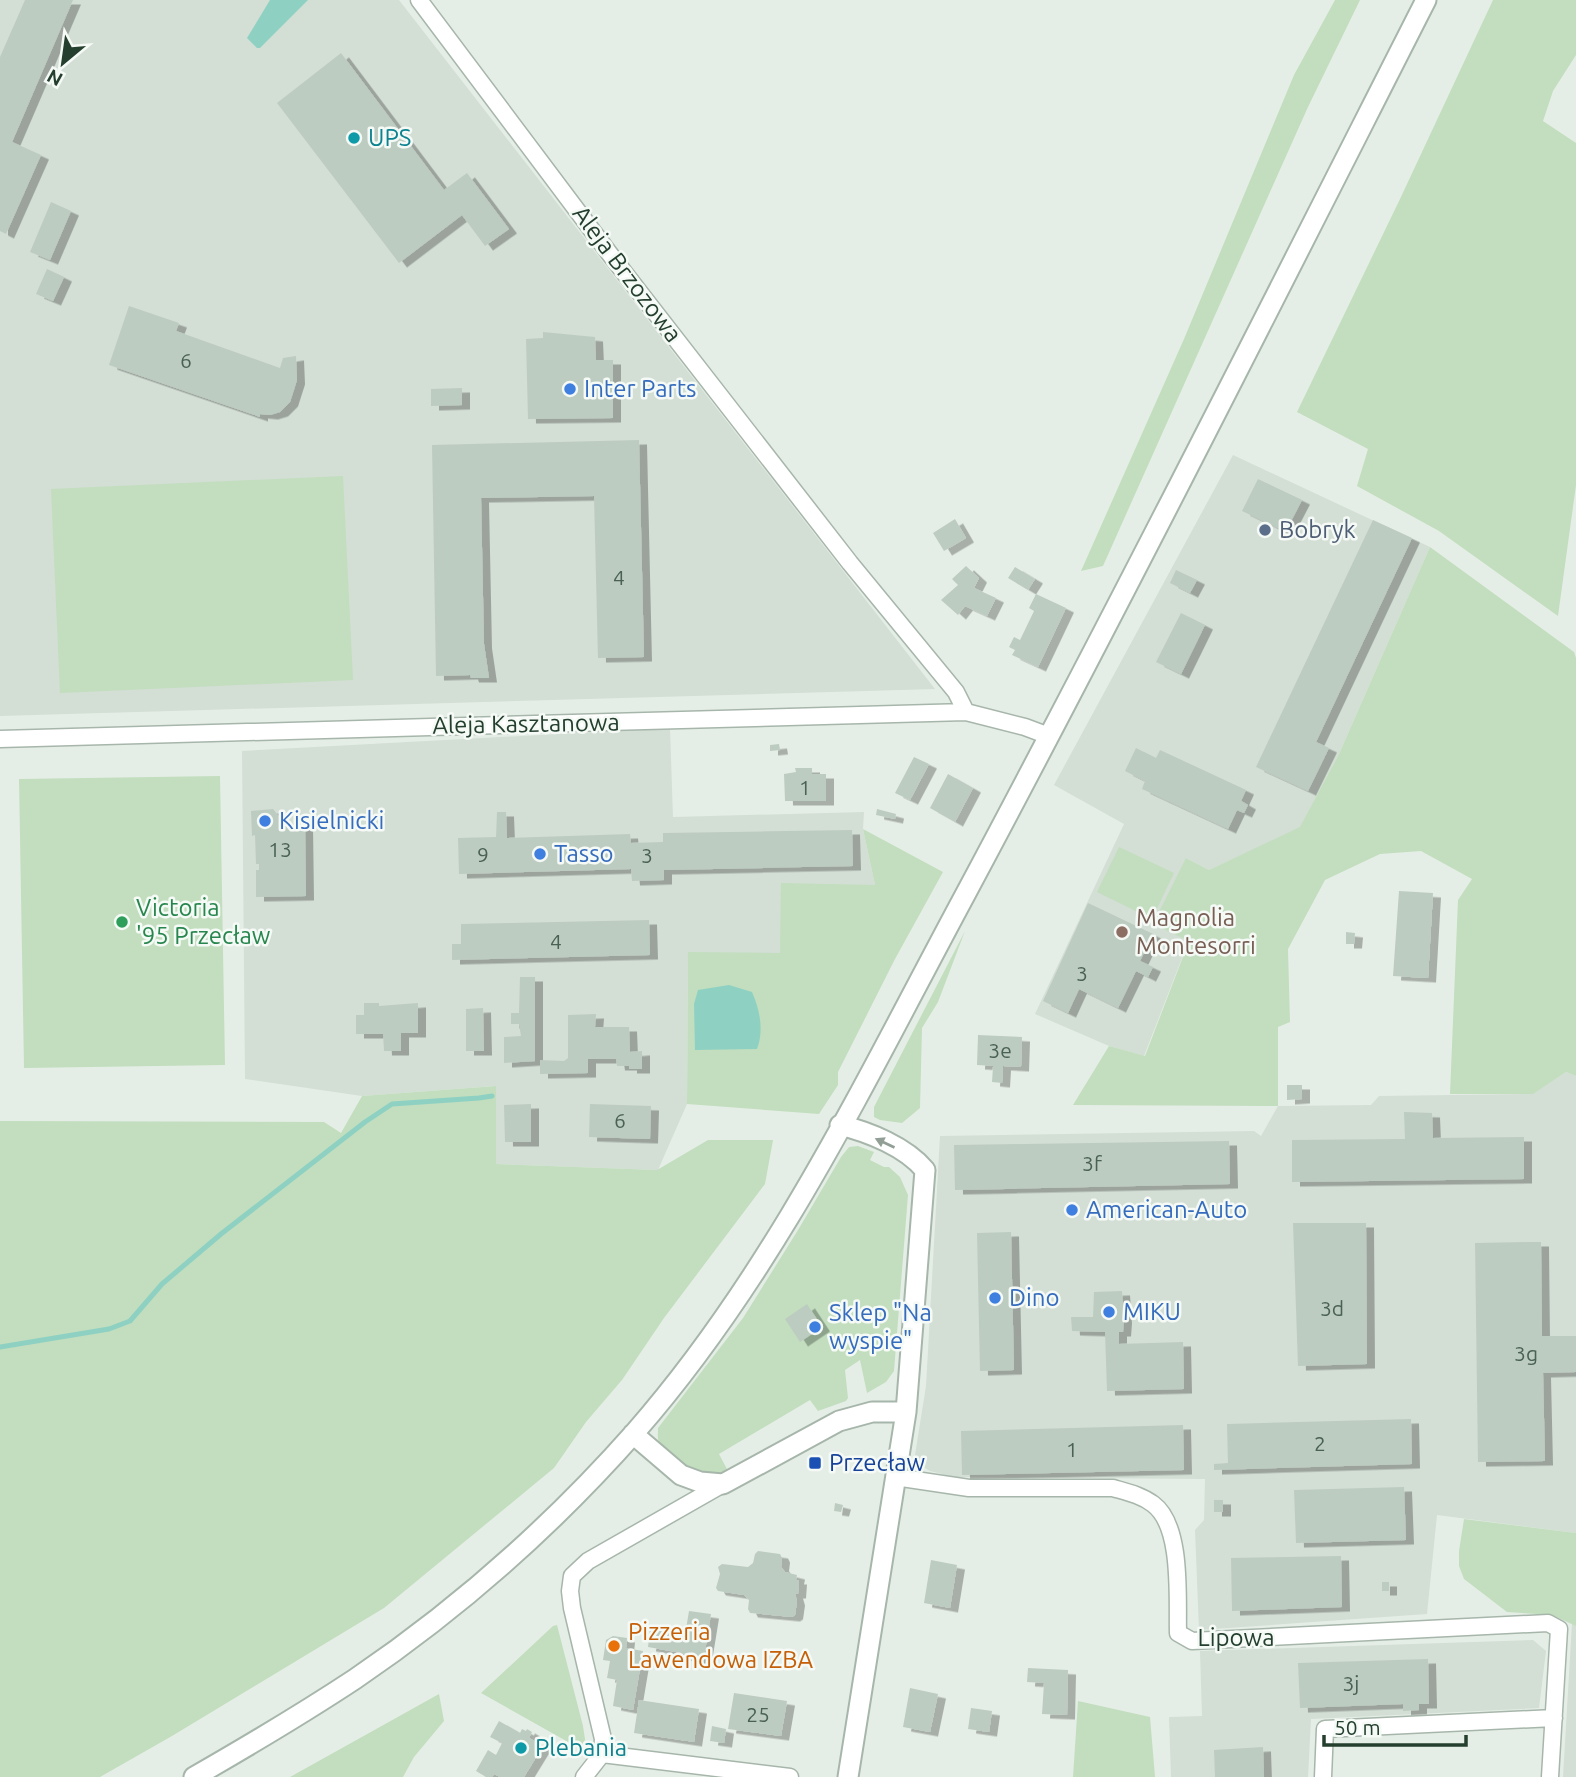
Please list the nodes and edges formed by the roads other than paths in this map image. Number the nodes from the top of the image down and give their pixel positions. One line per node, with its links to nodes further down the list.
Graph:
1 (419, 0): 3 (street, Aleja Brzozowa)
2 (1426, 0): 4 (street)
3 (966, 712): 4 (street, Aleja Kasztanowa); 5 (street, Aleja Kasztanowa)
4 (1049, 736): 6 (street)
5 (0, 739)
6 (841, 1125): 7 (street, one-way to 6); 8 (street)
7 (906, 1412): 9 (street); 10 (street)
8 (633, 1434): 10 (street); 13 (street)
9 (895, 1477): 11 (street, Lipowa); 16 (street)
10 (723, 1484): 12 (street)
11 (1554, 1718): 17 (street); 18 (street, Lipowa)
12 (601, 1755): 14 (street); 15 (street)
13 (194, 1777)
14 (584, 1777)
15 (789, 1777)
16 (848, 1777)
17 (1323, 1777)
18 (1550, 1777)

